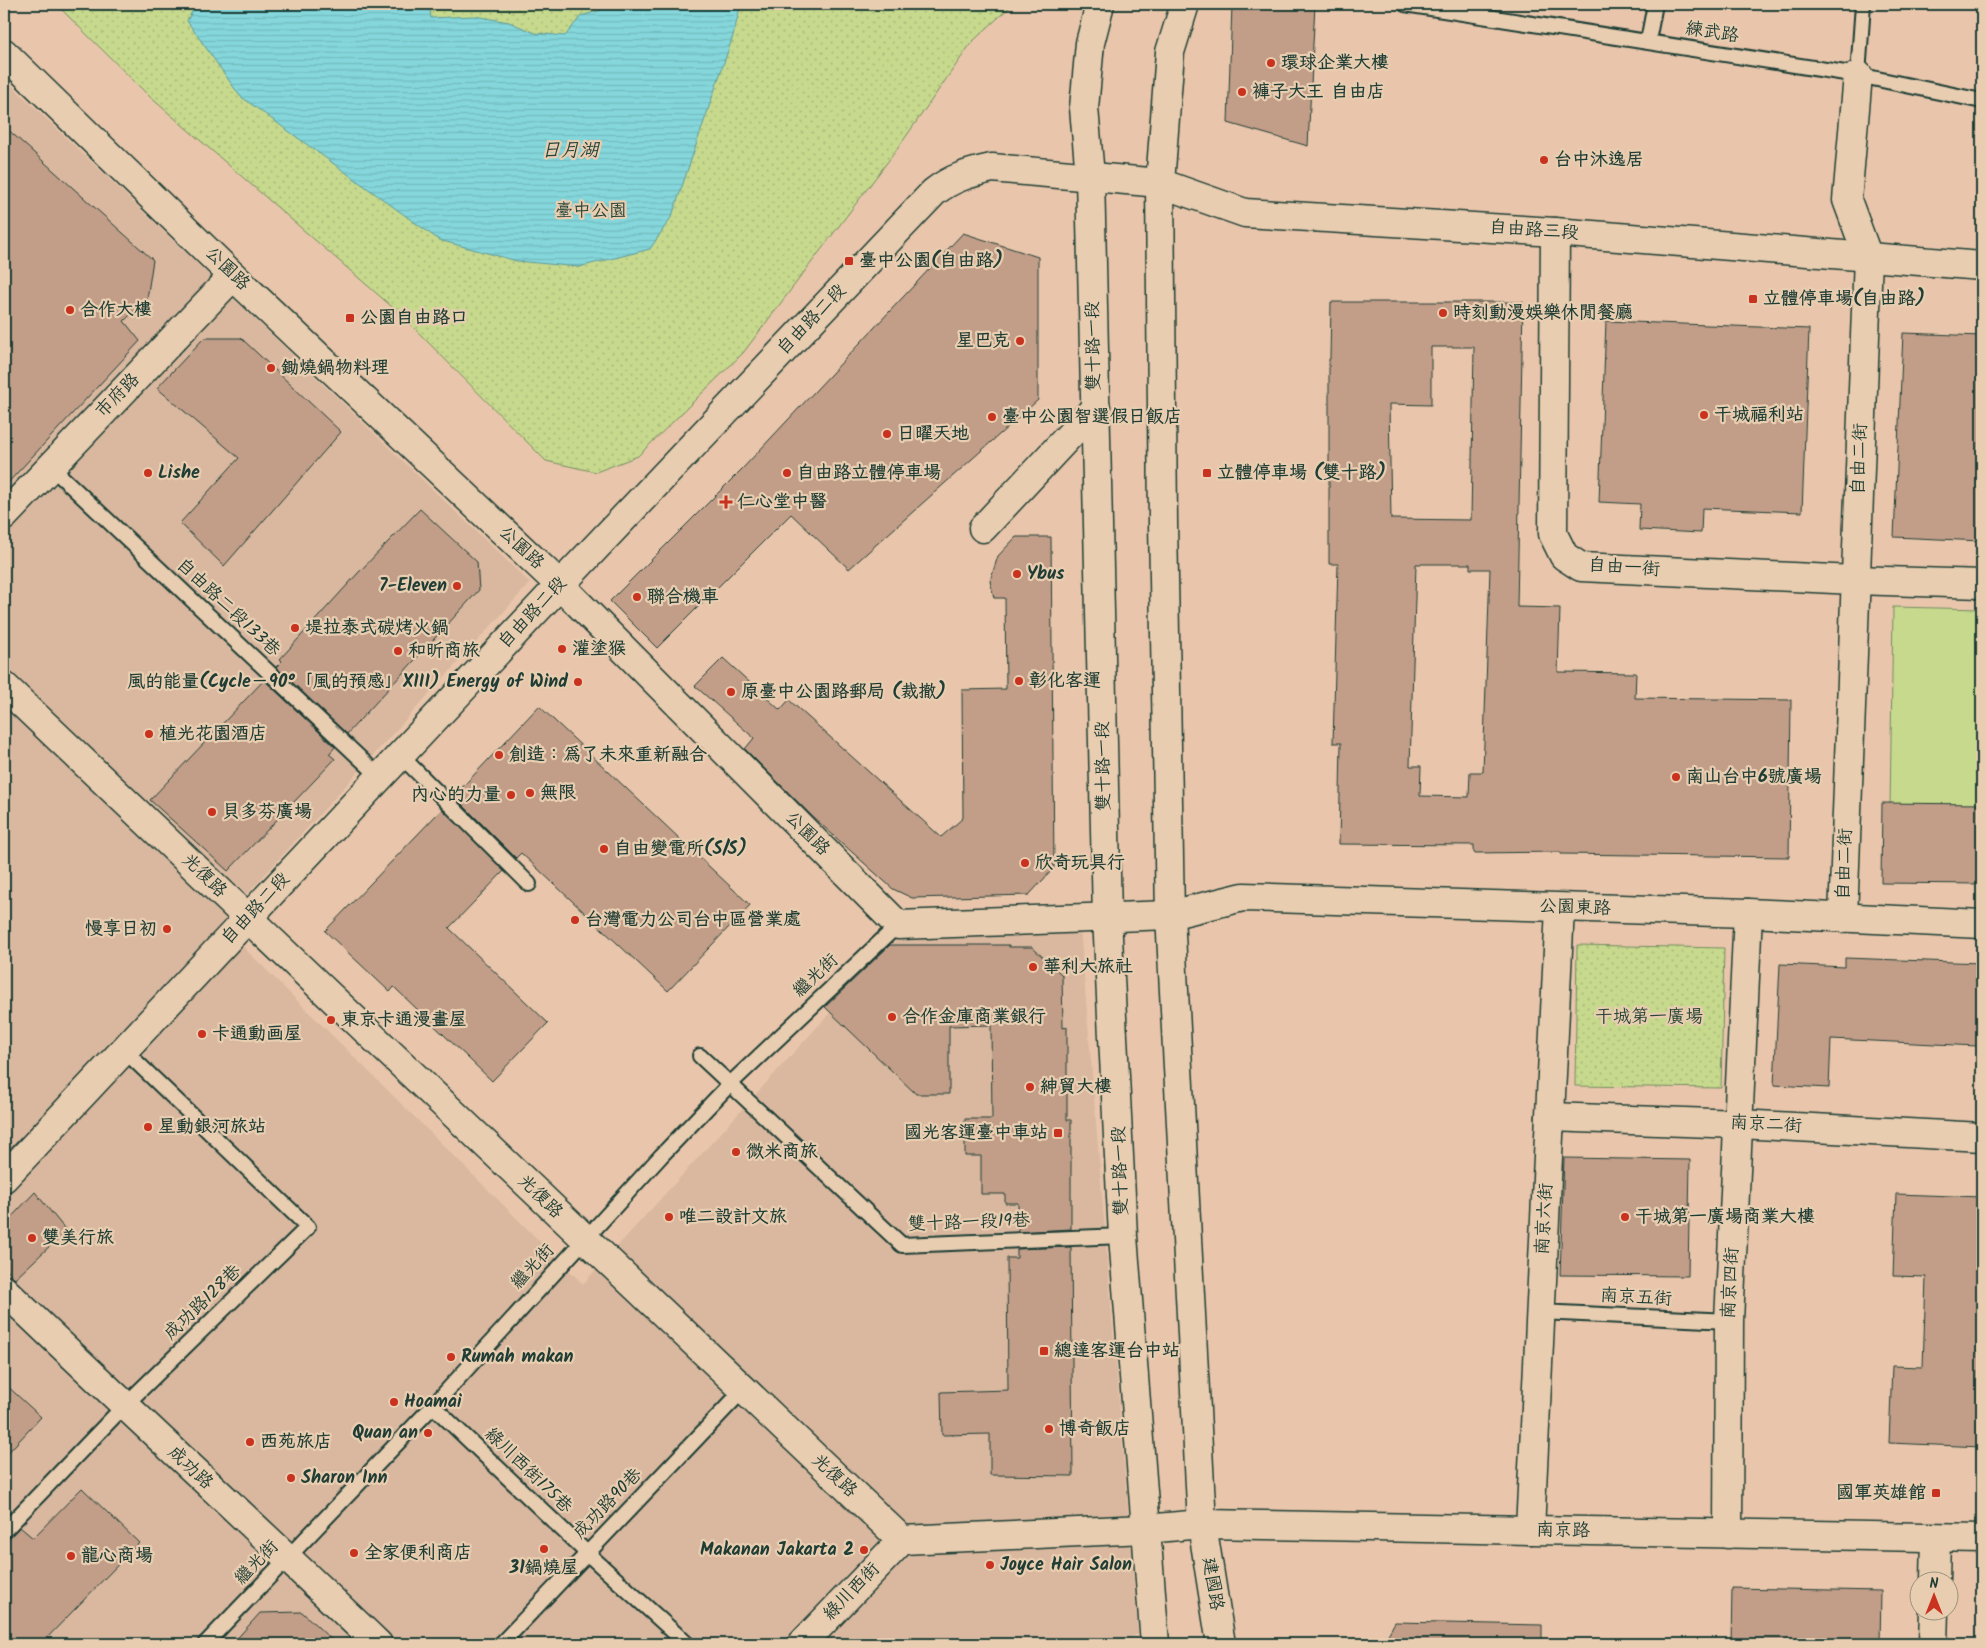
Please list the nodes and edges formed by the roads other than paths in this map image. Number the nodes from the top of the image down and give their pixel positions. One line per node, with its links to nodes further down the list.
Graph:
1 (1100, 4): 10 (street, 雙十路一段)
2 (1186, 4): 11 (street)
3 (1405, 4): 6 (lane, 練武路)
4 (1655, 4): 6 (lane)
5 (1863, 4): 8 (lane, 自由二街)
6 (1648, 41): 8 (lane, 練武路)
7 (4, 53): 15 (street, 公園路)
8 (1858, 75): 9 (lane, 練武路); 13 (street, 自由二街)
9 (1982, 102)
10 (1090, 176): 11 (street, 自由路三段); 16 (street, 雙十路一段); 22 (street, 自由路二段)
11 (1160, 183): 12 (street, 自由路三段); 29 (street)
12 (1554, 232): 13 (street, 自由路三段); 20 (street, 自由一街)
13 (1868, 257): 14 (street, 自由路三段); 20 (street, 自由二街)
14 (1982, 266)
15 (233, 276): 17 (street, 市府路); 22 (street, 公園路)
16 (1096, 407): 19 (street); 30 (street, 雙十路一段)
17 (50, 466): 18 (street, 市府路); 25 (lane, 自由路二段133巷)
18 (4, 516)
19 (983, 528)
20 (1854, 580): 21 (street, 自由一街); 32 (street, 自由二街)
21 (1982, 584)
22 (560, 585): 24 (street, 自由路二段); 34 (street, 公園路)
23 (4, 686): 31 (street, 光復路)
24 (400, 755): 25 (street, 自由路二段); 26 (lane)
25 (380, 777): 31 (street, 自由路二段)
26 (529, 884)
27 (1560, 908): 28 (street, 公園東路); 29 (street, 公園東路); 38 (street, 南京六街)
28 (1748, 913): 32 (street, 公園東路); 39 (street, 南京四街)
29 (1170, 916): 30 (street); 50 (street)
30 (1107, 917): 34 (street); 42 (street, 雙十路一段)
31 (248, 918): 35 (street, 自由路二段); 43 (street, 光復路)
32 (1843, 918): 33 (street, 公園東路)
33 (1982, 924)
34 (898, 925): 37 (lane, 繼光街)
35 (124, 1050): 41 (street, 自由路二段); 48 (lane, 成功路128巷)
36 (700, 1056): 37 (lane, 雙十路一段19巷)
37 (730, 1084): 42 (lane, 雙十路一段19巷); 43 (lane, 繼光街)
38 (1550, 1117): 39 (street, 南京二街); 45 (street, 南京六街)
39 (1739, 1124): 40 (street, 南京二街); 46 (street, 南京四街)
40 (1982, 1137)
41 (4, 1178)
42 (1123, 1236): 51 (street, 雙十路一段)
43 (585, 1240): 47 (street, 光復路); 49 (lane, 繼光街)
44 (4, 1290): 48 (street, 成功路)
45 (1540, 1312): 46 (lane, 南京五街); 52 (street, 南京六街)
46 (1729, 1321): 54 (street, 南京四街)
47 (743, 1390): 57 (street, 光復路); 58 (lane, 成功路90巷)
48 (124, 1406): 53 (lane, 成功路128巷); 59 (street, 成功路)
49 (433, 1406): 58 (lane, 綠川西街175巷); 59 (lane, 繼光街)
50 (1202, 1524): 51 (street, 南京路); 52 (street, 南京路); 68 (street, 建國路)
51 (1145, 1529): 57 (street); 67 (street)
52 (1530, 1530): 54 (street, 南京路)
53 (4, 1531)
54 (1728, 1534): 55 (street, 南京路)
55 (1936, 1538): 56 (street, 南京路); 60 (street)
56 (1982, 1538)
57 (902, 1540): 66 (street, 綠川西街)
58 (587, 1553): 64 (lane, 成功路90巷); 65 (lane, 綠川西街175巷)
59 (288, 1558): 62 (lane, 繼光街); 63 (street, 成功路)
60 (1935, 1570)
61 (1934, 1620): 69 (street)
62 (205, 1644)
63 (378, 1644)
64 (501, 1644)
65 (687, 1644)
66 (802, 1644)
67 (1155, 1644)
68 (1222, 1644)
69 (1933, 1644)

